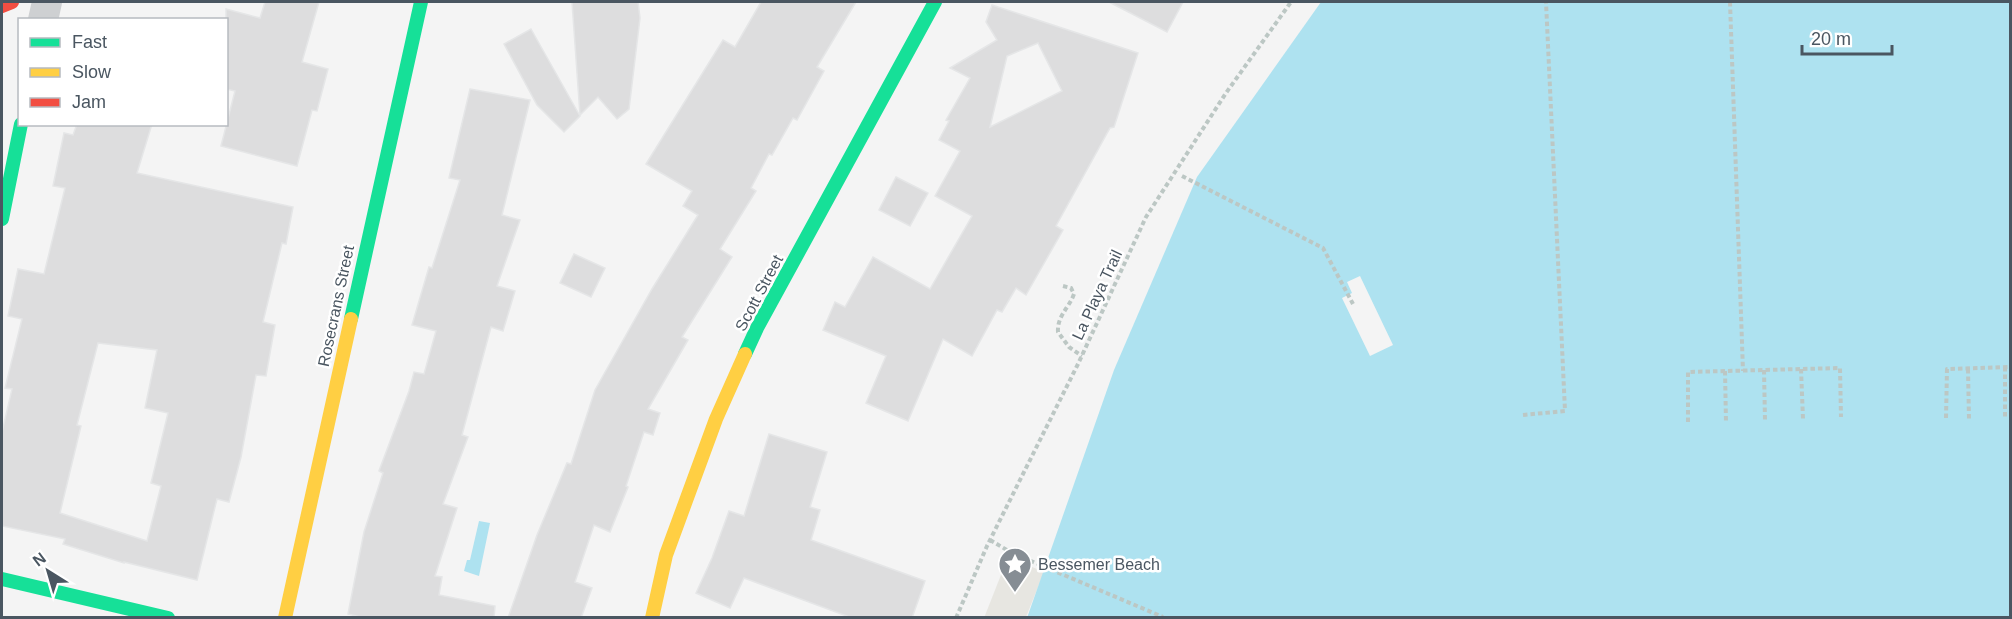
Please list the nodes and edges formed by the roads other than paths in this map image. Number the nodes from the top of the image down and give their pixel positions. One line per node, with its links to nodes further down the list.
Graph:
1 (12, 2): 5 (street)
2 (47, 2): 6 (street)
3 (421, 2): 11 (street, Rosecrans Street)
4 (935, 2): 12 (street, Scott Street)
5 (2, 6)
6 (43, 18)
7 (21, 126): 8 (street)
8 (2, 219)
9 (2, 579): 10 (street)
10 (168, 618)
11 (285, 618)
12 (652, 618)

